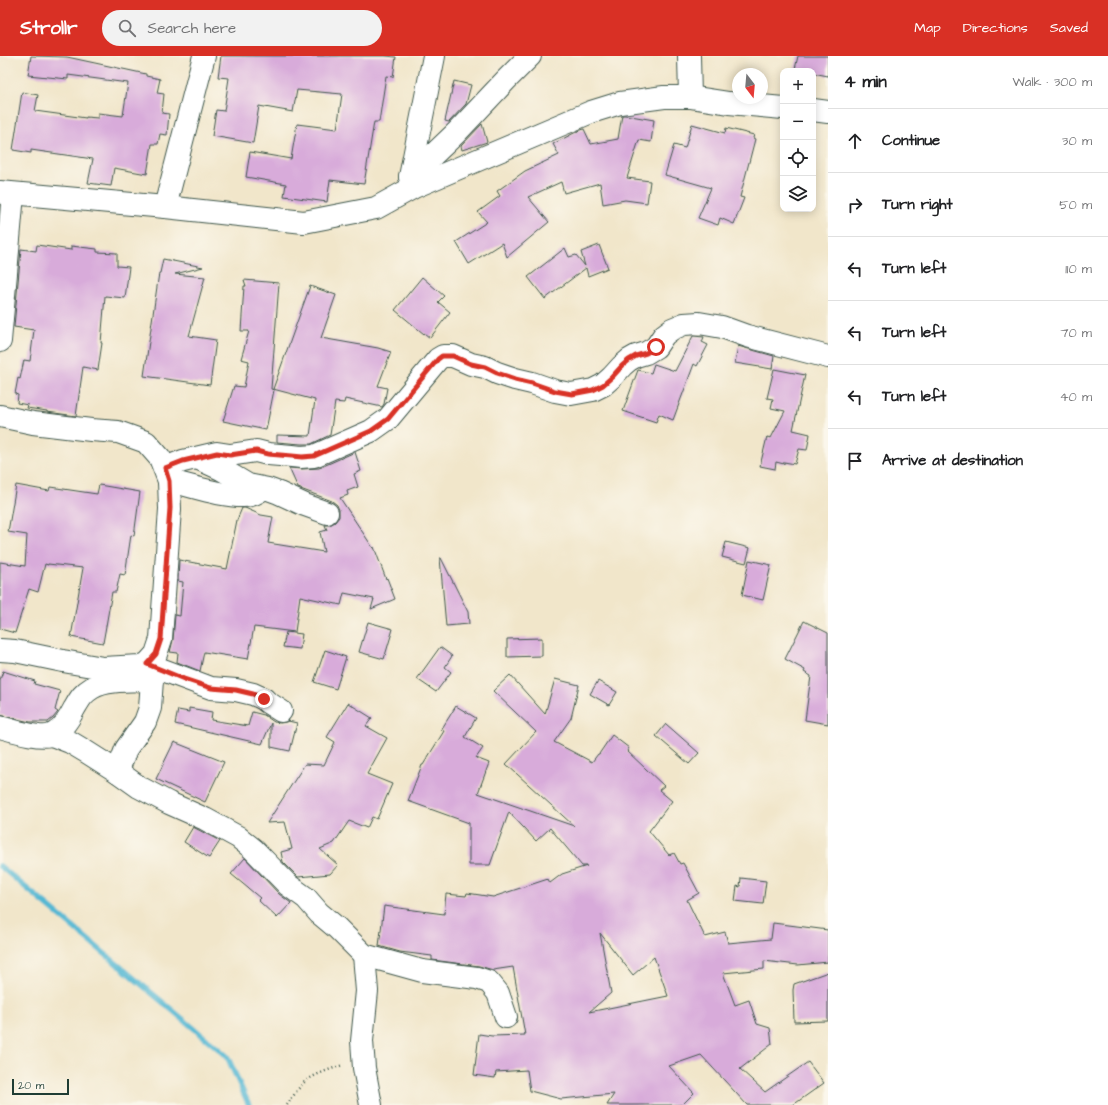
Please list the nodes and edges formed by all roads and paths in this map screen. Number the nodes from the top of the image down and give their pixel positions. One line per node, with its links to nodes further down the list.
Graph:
1 (204, 56): 11 (street)
2 (434, 56): 9 (street)
3 (530, 56): 9 (street)
4 (689, 56): 5 (street)
5 (690, 98): 6 (street); 9 (street)
6 (780, 108)
7 (816, 110): 8 (street)
8 (828, 112)
9 (412, 182): 11 (street)
10 (6, 193): 11 (street); 12 (street)
11 (165, 208)
12 (0, 341)
13 (828, 357): 15 (street)
14 (0, 416): 16 (street)
15 (197, 458): 16 (street); 17 (street)
16 (167, 474): 17 (street); 20 (street)
17 (265, 488): 18 (street)
18 (327, 513)
19 (0, 650): 20 (street)
20 (151, 671): 21 (street); 23 (street); 24 (street)
21 (281, 711)
22 (0, 727): 23 (street)
23 (52, 735): 24 (street)
24 (118, 772): 25 (street)
25 (364, 954): 26 (street); 27 (street)
26 (506, 1017)
27 (364, 1068): 28 (path); 29 (street)
28 (287, 1105)
29 (371, 1105)

